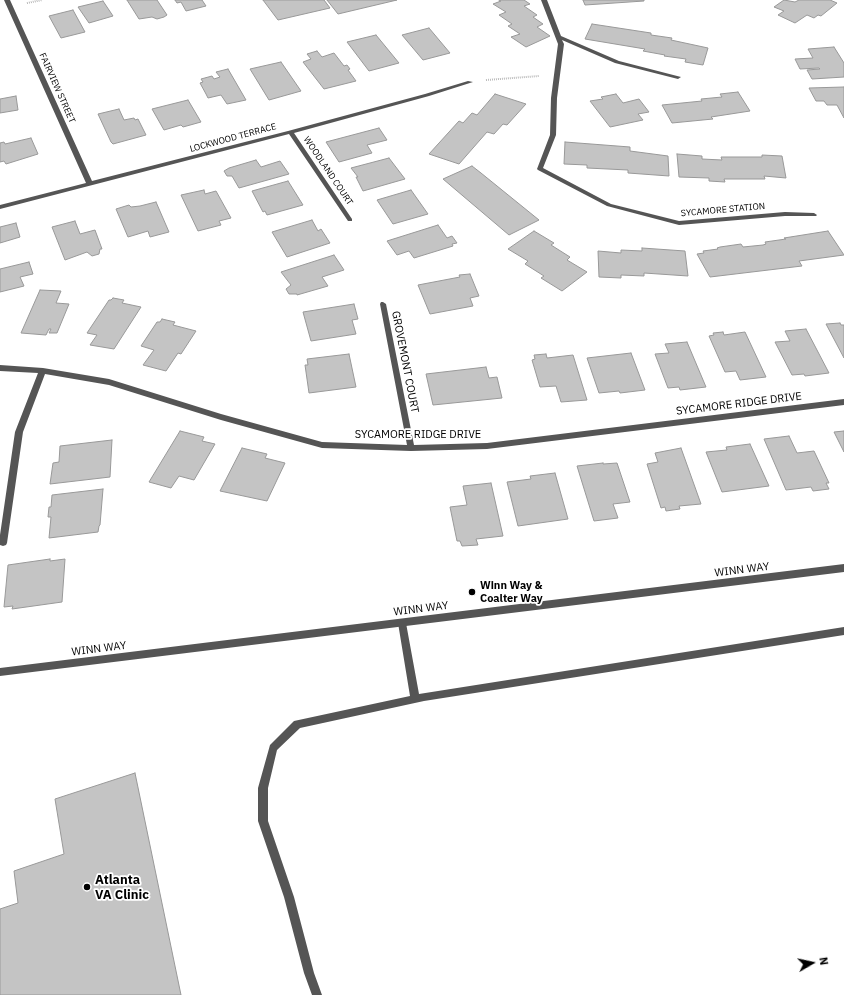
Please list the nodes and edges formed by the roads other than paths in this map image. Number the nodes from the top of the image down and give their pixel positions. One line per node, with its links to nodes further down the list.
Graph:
1 (7, 0): 7 (street, FAIRVIEW STREET)
2 (544, 0): 3 (street, SYCAMORE STATION)
3 (559, 37): 4 (street); 9 (street, SYCAMORE STATION)
4 (678, 77)
5 (470, 82): 6 (street, LOCKWOOD TERRACE)
6 (290, 132): 7 (street, LOCKWOOD TERRACE); 10 (street, WOODLAND COURT)
7 (90, 184): 8 (street, LOCKWOOD TERRACE)
8 (0, 207)
9 (814, 215)
10 (350, 220)
11 (383, 304): 15 (street, GROVEMONT COURT)
12 (0, 368): 13 (street, SYCAMORE RIDGE DRIVE)
13 (43, 371): 15 (street, SYCAMORE RIDGE DRIVE); 16 (street)
14 (844, 402): 15 (street, SYCAMORE RIDGE DRIVE)
15 (411, 448)
16 (3, 543)
17 (844, 568): 18 (street, WINN WAY)
18 (402, 622): 20 (street, WINN WAY); 21 (street)
19 (844, 631): 21 (street)
20 (0, 672)
21 (415, 699): 22 (street)
22 (317, 995)

